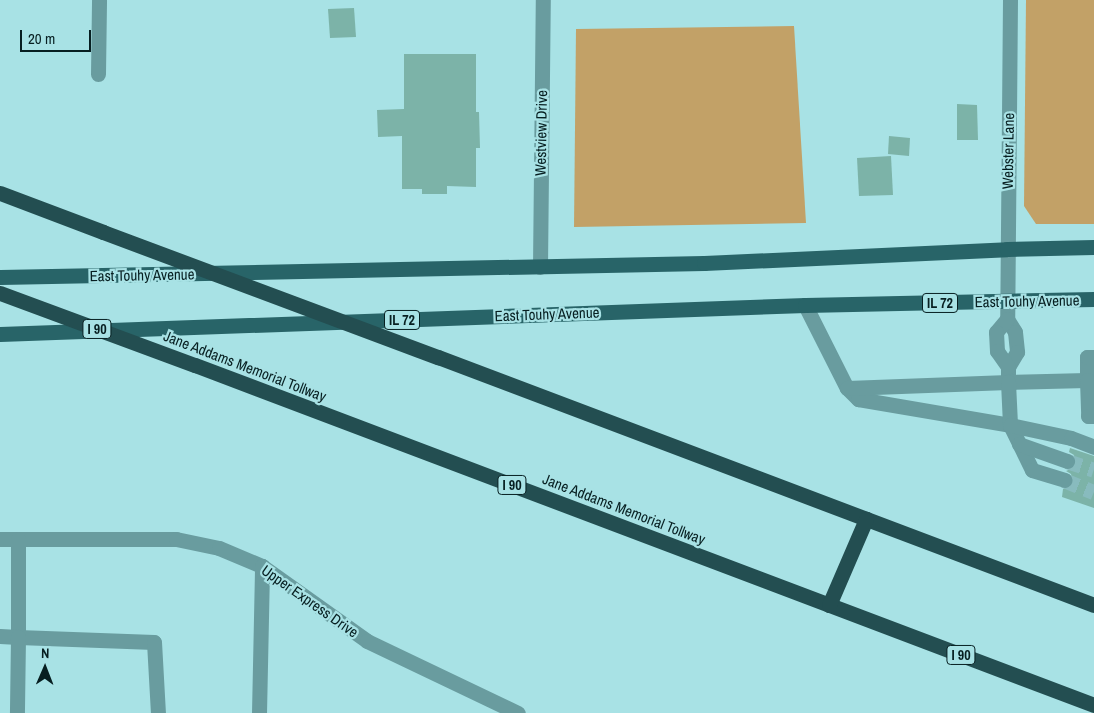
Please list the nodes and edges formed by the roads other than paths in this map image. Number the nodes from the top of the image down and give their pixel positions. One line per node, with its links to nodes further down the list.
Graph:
1 (99, 0): 4 (street)
2 (543, 0): 8 (street, Westview Drive)
3 (1010, 0): 7 (street, Webster Lane)
4 (98, 74)
5 (0, 193): 25 (highway, bridge)
6 (1094, 247): 7 (main road, East Touhy Avenue)
7 (1007, 249): 8 (main road, East Touhy Avenue); 12 (street, Webster Lane)
8 (540, 267): 9 (main road, East Touhy Avenue)
9 (0, 277)
10 (0, 293): 29 (highway, Jane Addams Memorial Tollway / I 90, bridge)
11 (1094, 299): 12 (main road, East Touhy Avenue / IL 72)
12 (1006, 302): 13 (main road, East Touhy Avenue / IL 72); 16 (street, Webster Lane)
13 (805, 305): 14 (main road, East Touhy Avenue / IL 72); 18 (street)
14 (0, 334)
15 (1094, 357): 17 (street)
16 (1008, 374): 17 (street); 18 (street); 20 (street)
17 (1087, 380): 19 (street)
18 (847, 388): 20 (street)
19 (1094, 416)
20 (1010, 425): 21 (street); 22 (street)
21 (1019, 444): 23 (street); 24 (street)
22 (1094, 446)
23 (1067, 461)
24 (1064, 480)
25 (866, 519): 29 (highway); 30 (highway)
26 (18, 539): 27 (street, Upper Express Drive); 28 (street, Upper Express Drive); 32 (street)
27 (0, 540)
28 (262, 566): 36 (street); 37 (street, Upper Express Drive)
29 (829, 605): 33 (highway, Jane Addams Memorial Tollway / I 90)
30 (1094, 605)
31 (0, 636): 32 (street)
32 (18, 637): 34 (street); 35 (street)
33 (1094, 705)
34 (17, 713)
35 (158, 713)
36 (259, 713)
37 (518, 713)

